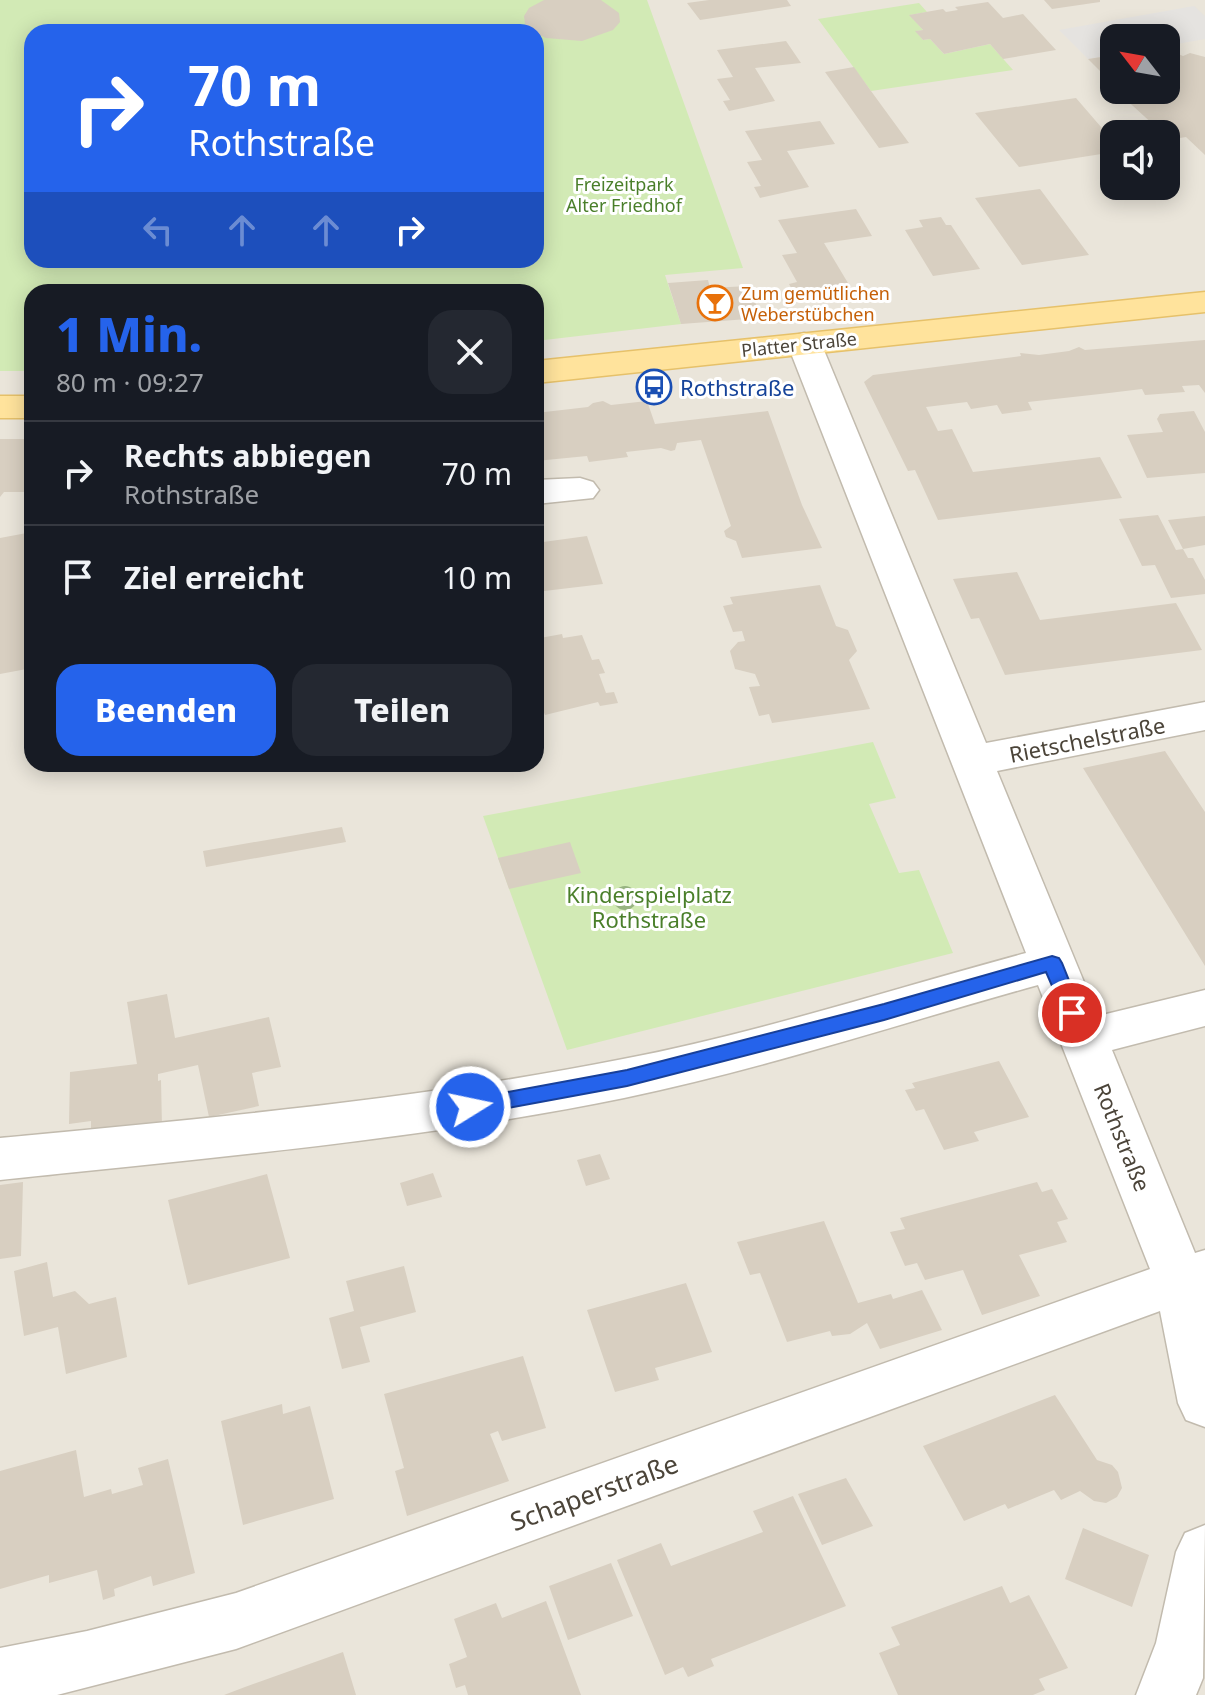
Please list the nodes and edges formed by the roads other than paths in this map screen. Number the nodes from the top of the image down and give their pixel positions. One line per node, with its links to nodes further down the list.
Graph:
1 (1205, 302): 2 (main road, Platter Straße)
2 (804, 343): 3 (main road, Platter Straße); 9 (street, Rothstraße)
3 (544, 371)
4 (0, 407): 5 (main road)
5 (24, 407)
6 (580, 490): 7 (street)
7 (544, 492)
8 (1205, 716): 9 (street, Rietschelstraße)
9 (970, 761): 10 (street, Rothstraße)
10 (1052, 963): 12 (street, Rothstraße); 13 (street)
11 (1205, 1008): 12 (street)
12 (1083, 1038): 14 (street, Rothstraße)
13 (0, 1159)
14 (1193, 1277): 15 (street, Rothstraße); 17 (street, Schaperstraße)
15 (1205, 1403)
16 (1205, 1552): 18 (street)
17 (0, 1677)
18 (1183, 1679)

